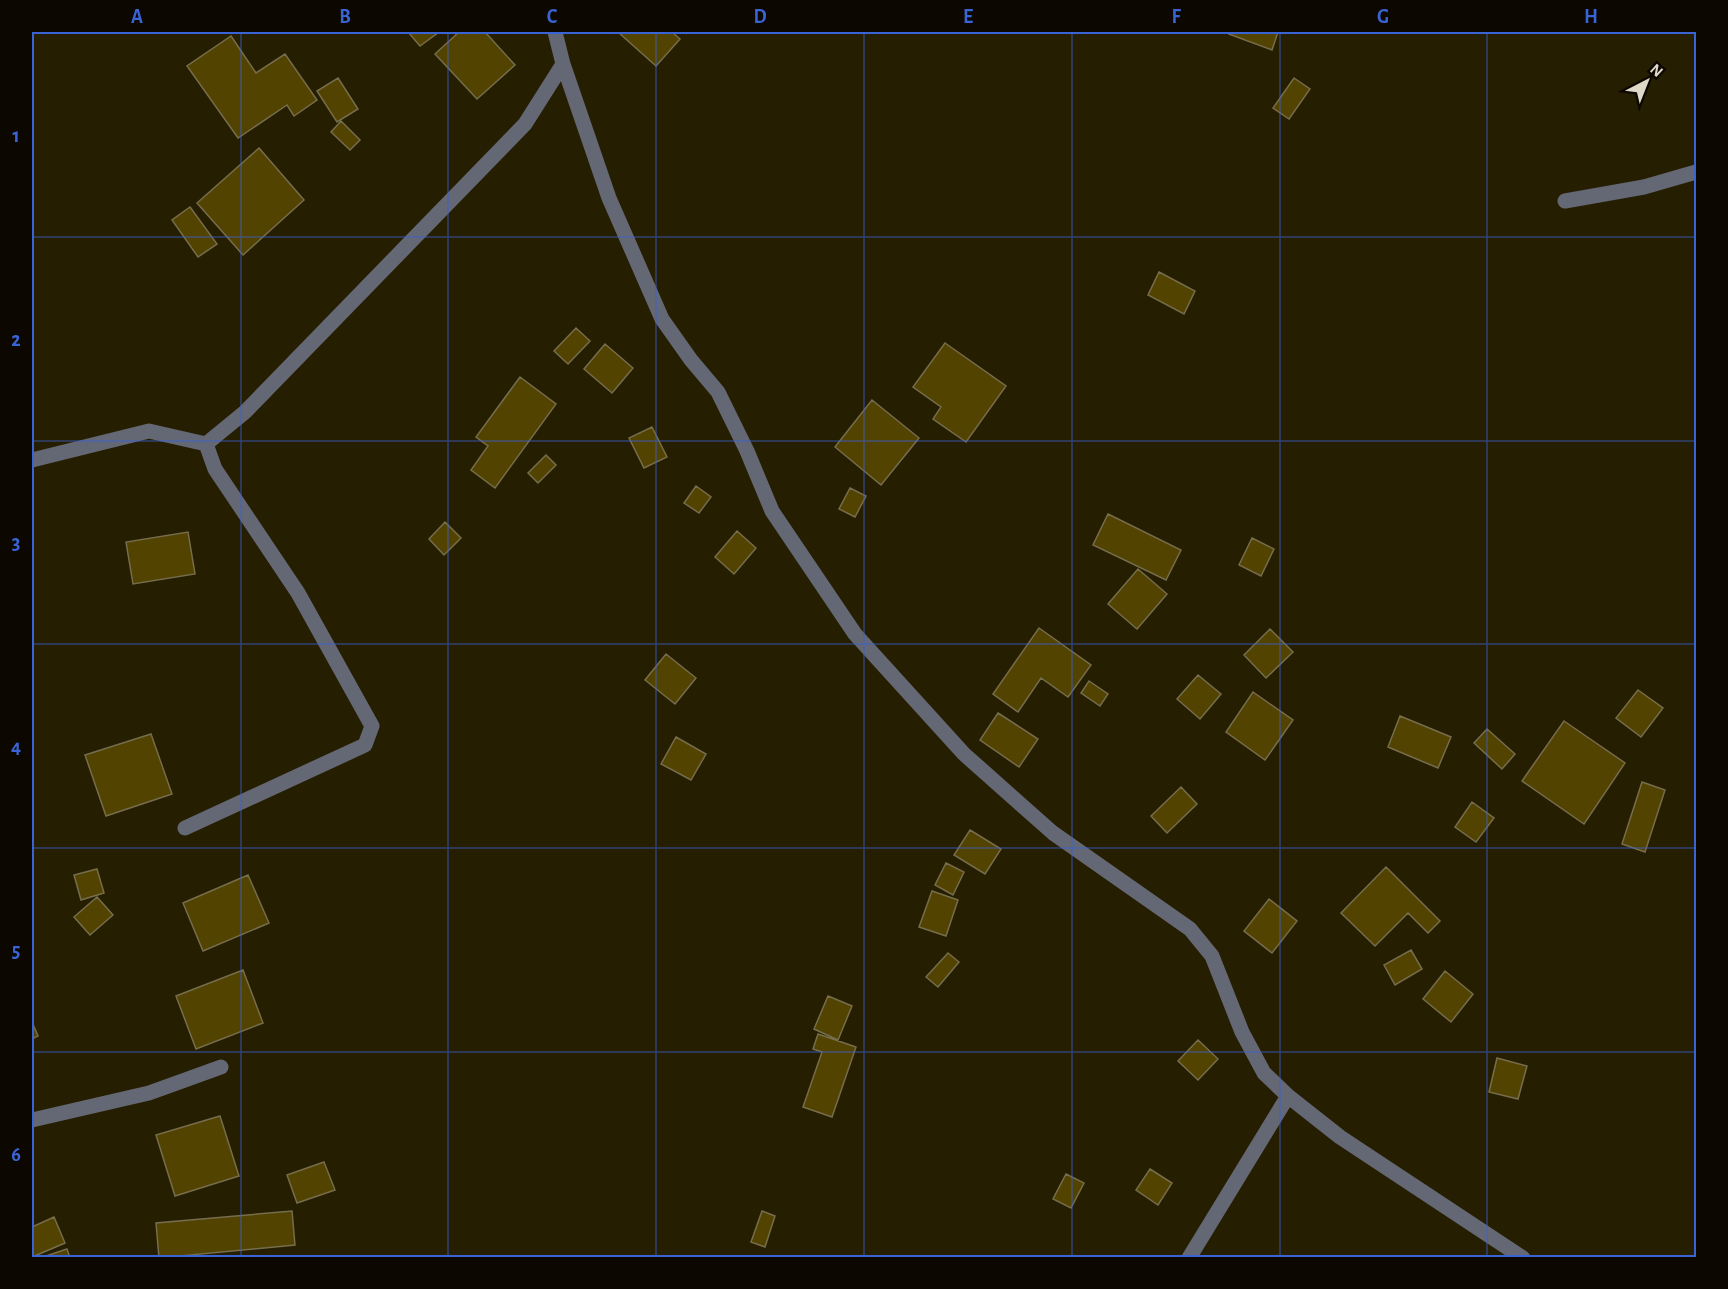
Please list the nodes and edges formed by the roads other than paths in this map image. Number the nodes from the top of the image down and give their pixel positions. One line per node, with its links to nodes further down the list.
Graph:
1 (555, 32): 2 (street)
2 (563, 64): 5 (street); 9 (street)
3 (1696, 172): 4 (street)
4 (1565, 201)
5 (206, 444): 6 (street); 7 (street)
6 (32, 460)
7 (184, 828)
8 (221, 1067): 10 (street)
9 (1288, 1096): 11 (street); 12 (street)
10 (32, 1120)
11 (1189, 1257)
12 (1523, 1257)

